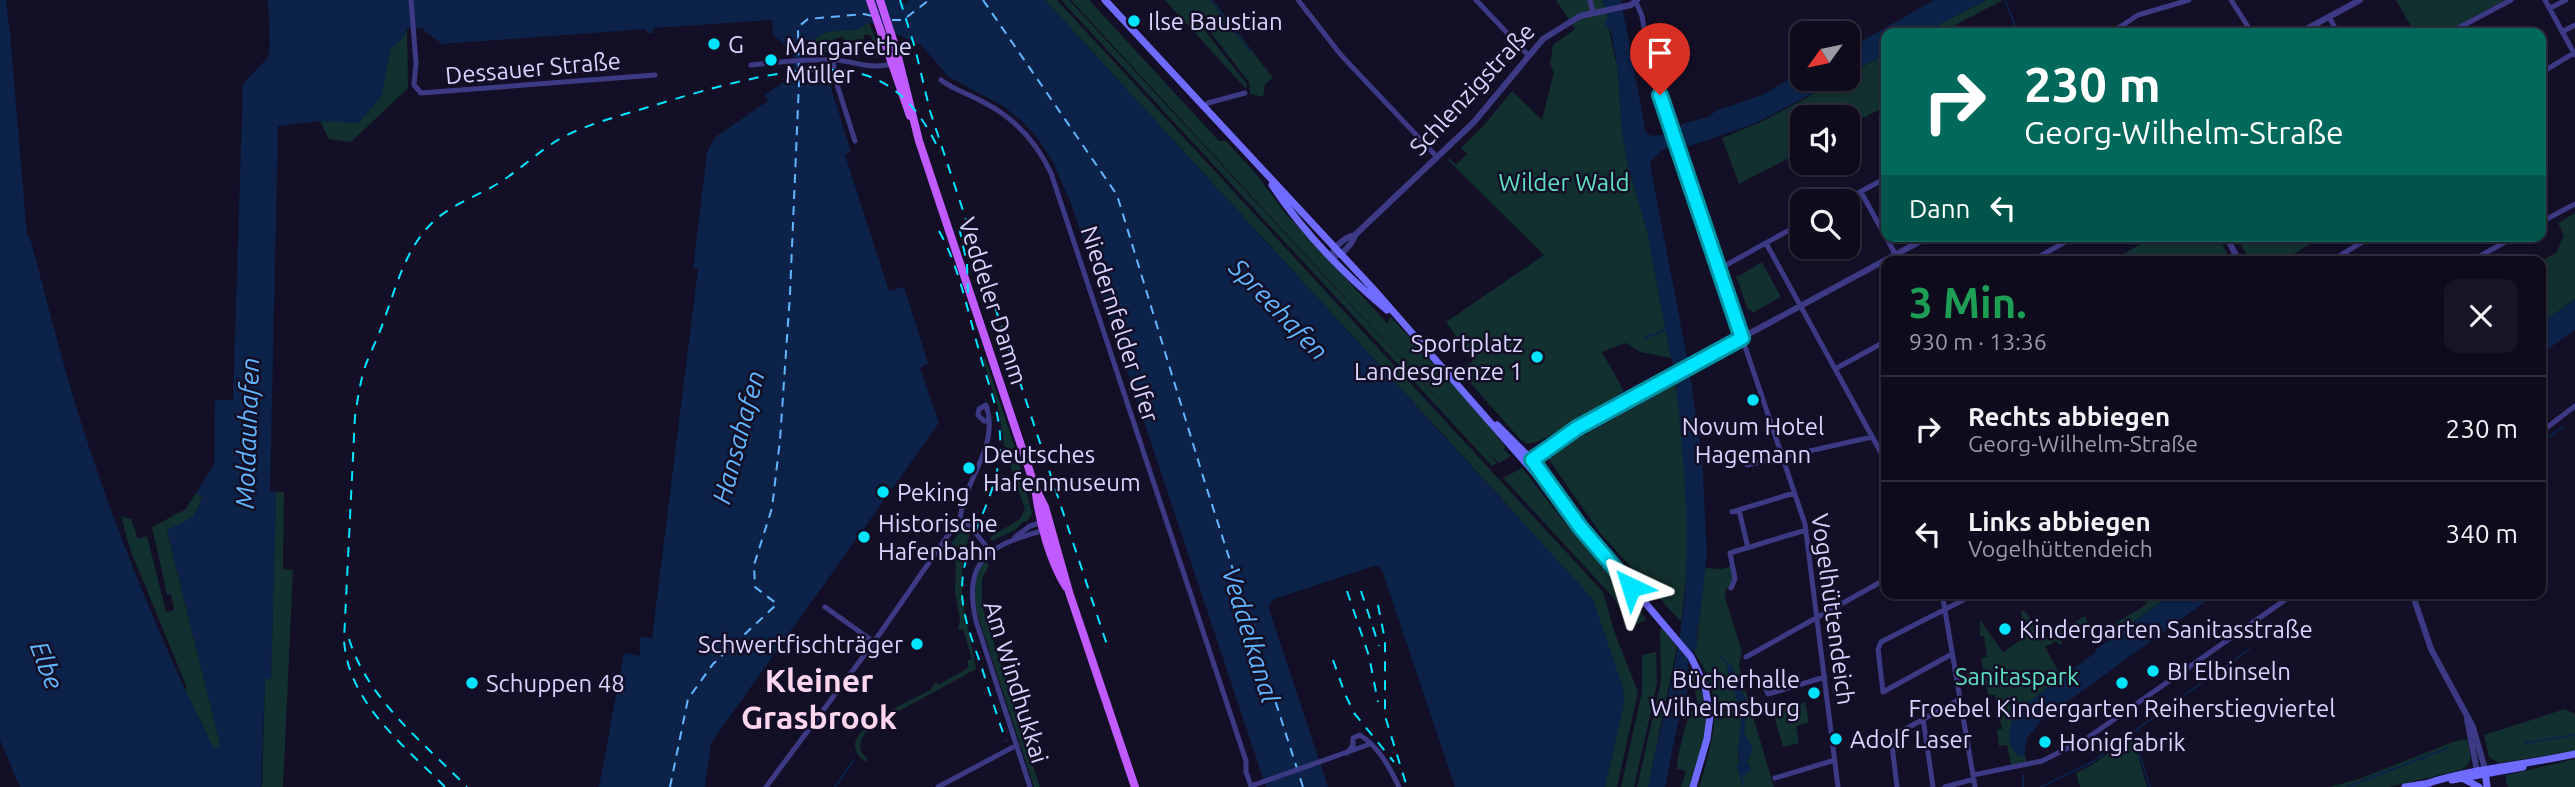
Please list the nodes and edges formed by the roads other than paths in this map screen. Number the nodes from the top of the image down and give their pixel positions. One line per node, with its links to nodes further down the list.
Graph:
1 (411, 0): 31 (street, Dessauer Straße)
2 (870, 0): 28 (main road, Veddeler Damm)
3 (880, 0): 28 (main road, Veddeler Damm)
4 (1105, 0): 34 (main road)
5 (1298, 0): 36 (street)
6 (1476, 0): 26 (street)
7 (1590, 0): 16 (street)
8 (2189, 0): 19 (street)
9 (2231, 0): 20 (street)
10 (2360, 0): 17 (street)
11 (2511, 0): 23 (street)
12 (2545, 0): 15 (street)
13 (2566, 0): 15 (street)
14 (1637, 1): 16 (street, Schlenzigstraße); 56 (street, Vogelhüttendeich)
15 (2550, 8): 24 (street)
16 (1592, 12): 26 (street, Schlenzigstraße)
17 (2329, 17): 21 (street); 22 (street)
18 (2575, 25): 24 (street)
19 (2118, 28)
20 (2249, 28)
21 (2308, 28)
22 (2335, 28)
23 (2458, 28)
24 (2562, 32): 25 (street)
25 (2574, 54): 30 (street)
26 (1528, 55): 36 (street, Schlenzigstraße)
27 (833, 60): 28 (street); 29 (street); 35 (street)
28 (895, 63): 73 (main road, Veddeler Damm)
29 (751, 65)
30 (2546, 70)
31 (655, 75)
32 (942, 80): 103 (street, Niedernfelder Ufer)
33 (1245, 93): 34 (street)
34 (1203, 107): 37 (main road)
35 (855, 141)
36 (1437, 157): 49 (street, Schlenzigstraße)
37 (1264, 173): 49 (main road); 54 (main road)
38 (1881, 181): 39 (street)
39 (1861, 192): 42 (street)
40 (2575, 204): 41 (street)
41 (2546, 219)
42 (1881, 229)
43 (1790, 230): 48 (street)
44 (1921, 242): 50 (street)
45 (2065, 242): 51 (street)
46 (2361, 242): 52 (street)
47 (2505, 242): 53 (street)
48 (1766, 243): 56 (street); 57 (street)
49 (1338, 251): 54 (street); 58 (main road)
50 (1900, 256)
51 (2041, 256)
52 (2339, 256)
53 (2480, 256)
54 (1332, 257): 58 (main road)
55 (1881, 266): 57 (street)
56 (1719, 269): 59 (street, Vogelhüttendeich)
57 (1801, 307): 59 (street); 61 (street)
58 (1398, 319): 68 (main road)
59 (1742, 338): 67 (street, Vogelhüttendeich); 68 (street)
60 (1881, 344): 61 (street)
61 (1835, 369): 65 (street)
62 (2575, 406): 64 (street)
63 (989, 421): 72 (street)
64 (2546, 428)
65 (1872, 437): 66 (street); 67 (street)
66 (1881, 453)
67 (1782, 456): 69 (street); 70 (street, Vogelhüttendeich)
68 (1527, 459): 71 (main road); 71 (main road)
69 (1747, 465)
70 (1794, 494): 74 (street, Vogelhüttendeich); 75 (street)
71 (1566, 509): 109 (main road)
72 (960, 522): 76 (street); 86 (street)
73 (1045, 526): 76 (street, Am Windhukkai); 107 (main road, Veddeler Damm)
74 (1806, 530): 75 (street); 85 (street, Vogelhüttendeich)
75 (1748, 548): 78 (street)
76 (991, 552): 94 (street, Am Windhukkai)
77 (1881, 582): 85 (street)
78 (1731, 587)
79 (1943, 599): 84 (street)
80 (1967, 599): 84 (street)
81 (2286, 599): 99 (street)
82 (2414, 599): 98 (street)
83 (825, 607): 86 (street)
84 (1944, 608): 87 (street); 87 (street)
85 (1817, 616): 88 (street); 89 (street, Vogelhüttendeich)
86 (874, 642): 104 (street)
87 (1952, 654): 91 (street)
88 (1746, 657)
89 (1825, 677): 90 (street); 97 (street, Vogelhüttendeich)
90 (1761, 679)
91 (1960, 699): 92 (street); 99 (street)
92 (1923, 718): 111 (street); 112 (street)
93 (1370, 744): 95 (street); 95 (street); 108 (street)
94 (1017, 746): 105 (street); 106 (street, Am Windhukkai)
95 (1355, 747): 103 (street)
96 (2575, 754): 98 (main road)
97 (1835, 760): 100 (street); 110 (street, Vogelhüttendeich)
98 (2481, 772): 101 (main road); 102 (main road); 116 (main road); 117 (main road)
99 (1973, 777): 113 (street); 114 (street)
100 (1775, 778)
101 (2463, 779): 102 (main road); 116 (main road)
102 (2425, 784): 115 (main road)
103 (1251, 786)
104 (766, 787)
105 (938, 787)
106 (1030, 787)
107 (1135, 787)
108 (1399, 787)
109 (1693, 787)
110 (1838, 787)
111 (1898, 787)
112 (1933, 787)
113 (1945, 787)
114 (1975, 787)
115 (2405, 787)
116 (2480, 787)
117 (2487, 787)

